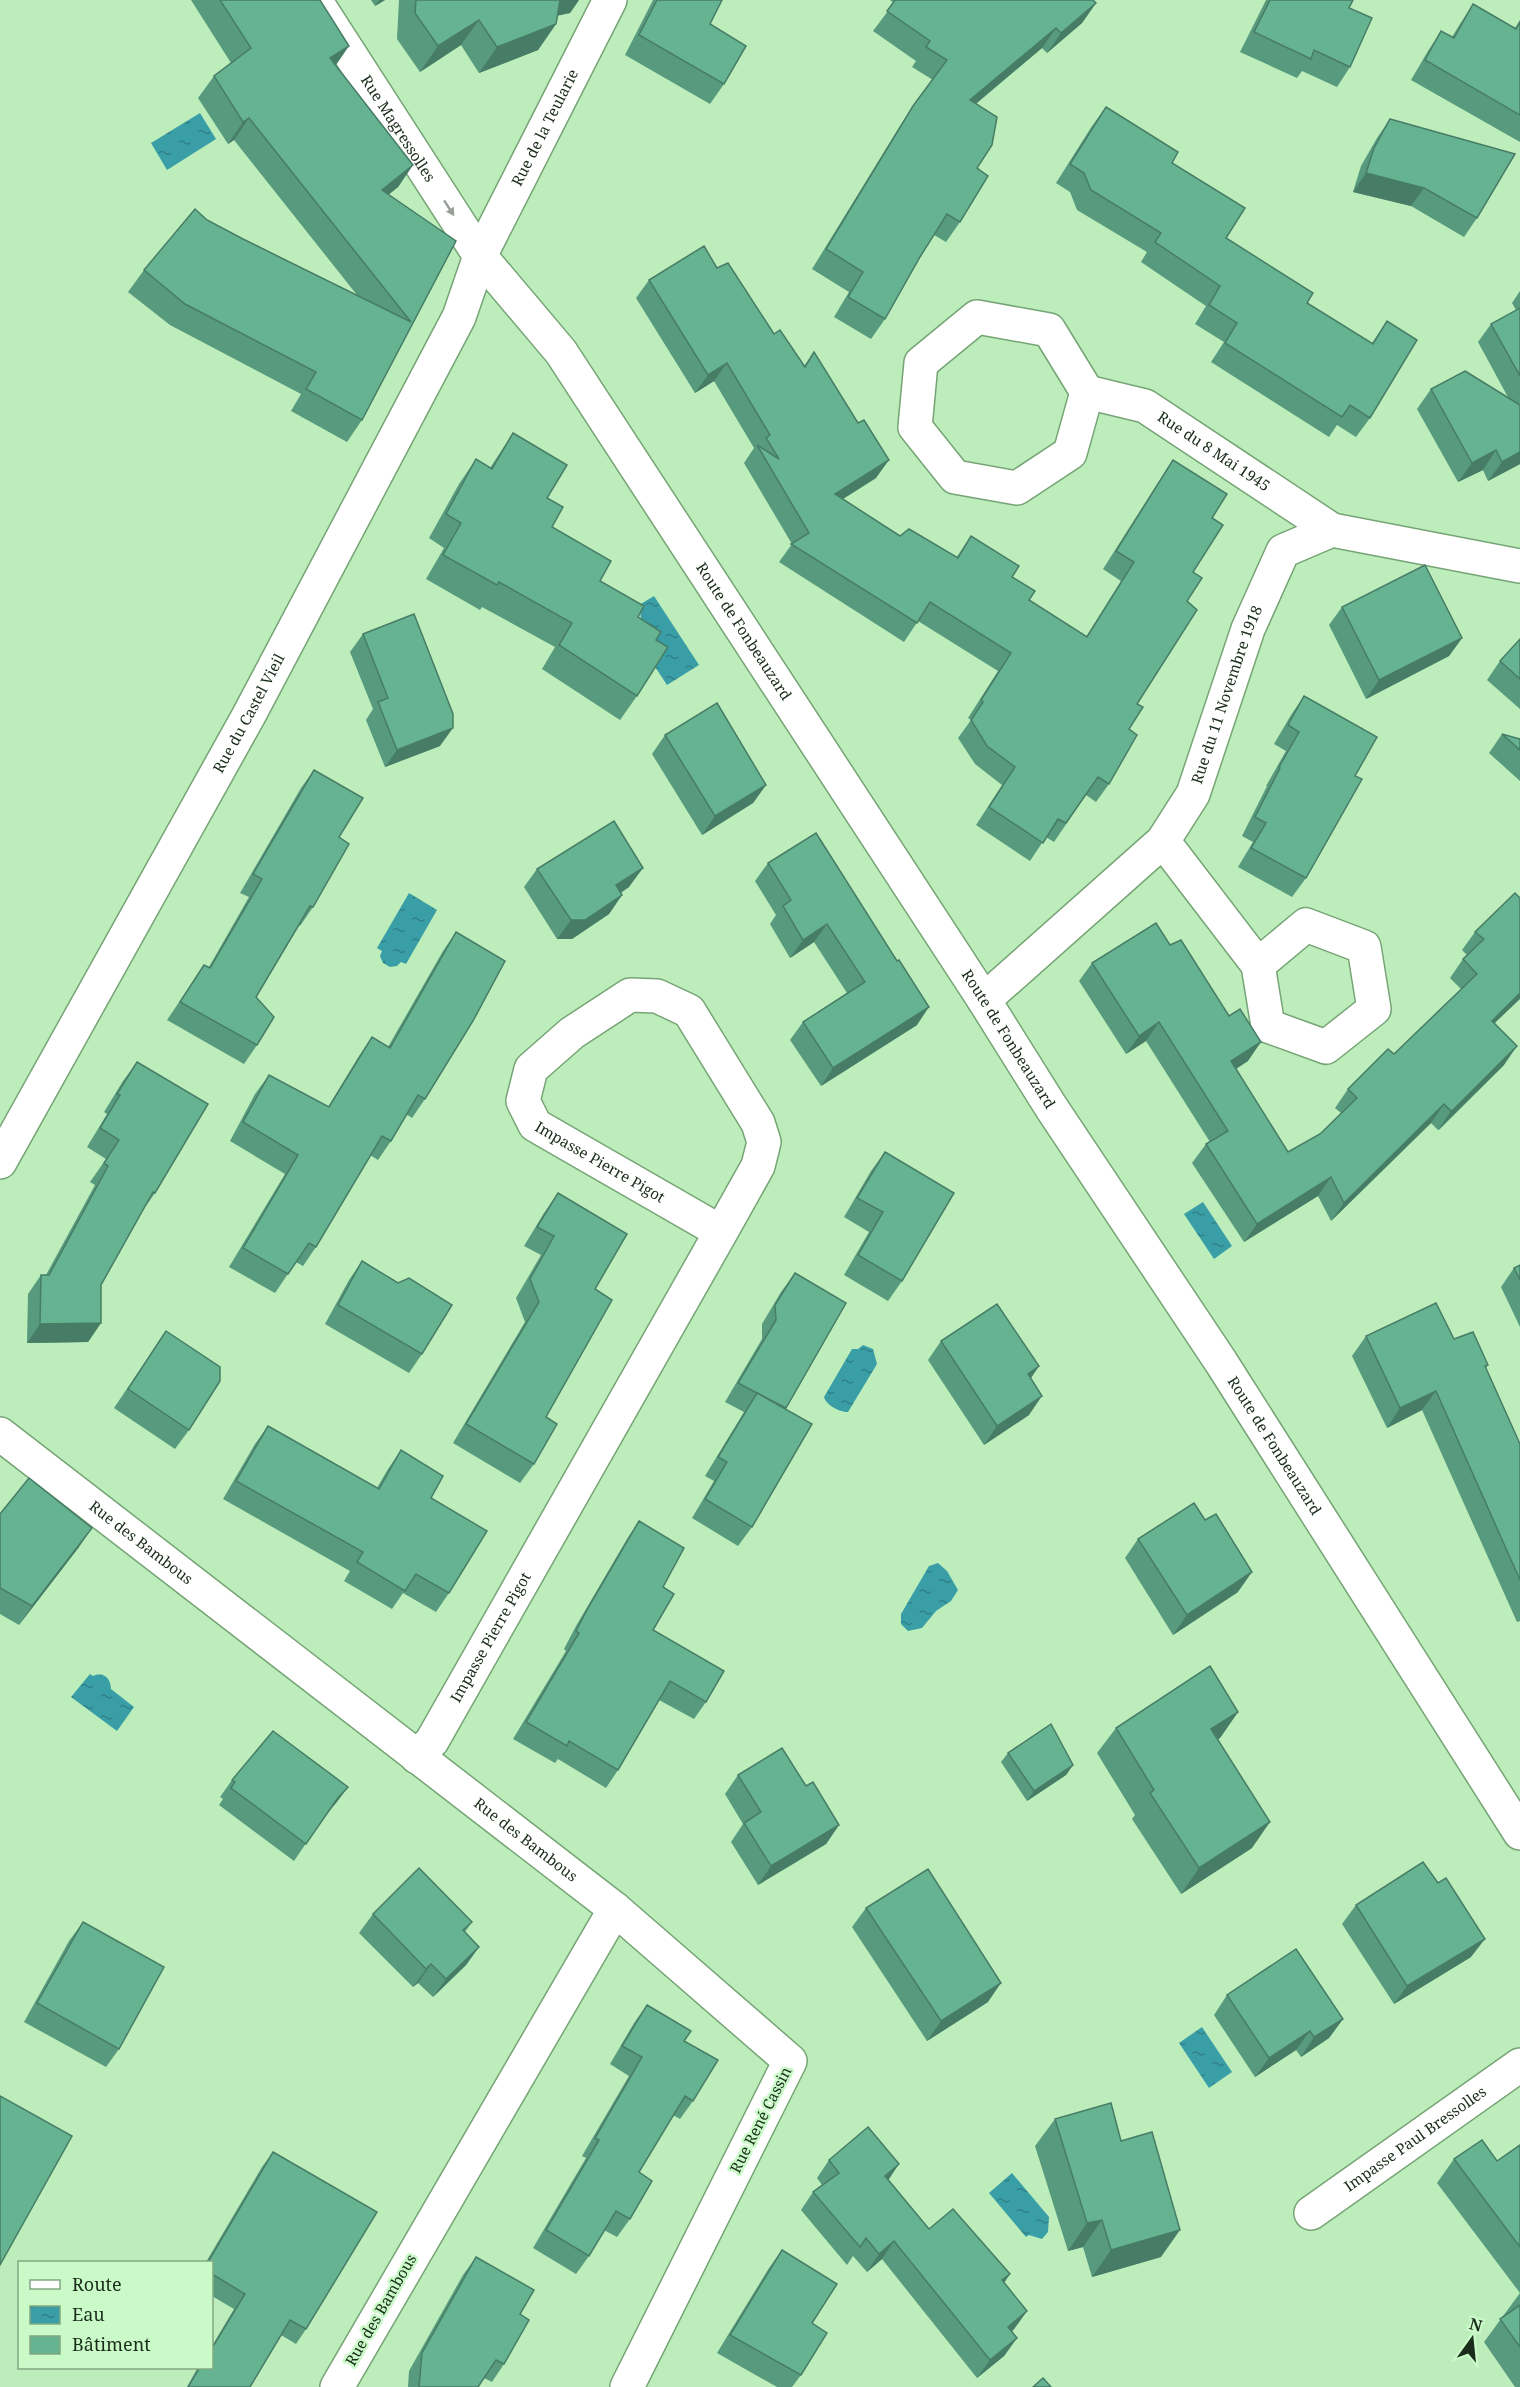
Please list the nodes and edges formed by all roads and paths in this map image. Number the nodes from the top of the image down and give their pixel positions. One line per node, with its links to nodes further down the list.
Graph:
1 (315, 0): 3 (street, Rue Magressolles, one-way to 3)
2 (610, 0): 3 (street, Rue de la Teularie)
3 (480, 256): 9 (street, Route de Fonbeauzard); 10 (street, Rue du Castel Vieil)
4 (1087, 392): 4 (street); 5 (street, Rue du 8 Mai 1945)
5 (1332, 530): 6 (street); 7 (street, Rue du 11 Novembre 1918)
6 (1520, 566)
7 (1162, 841): 8 (street); 9 (street, Rue du 11 Novembre 1918)
8 (1258, 965)
9 (984, 1000): 14 (street, Route de Fonbeauzard)
10 (0, 1162)
11 (721, 1232): 11 (street, Impasse Pierre Pigot); 13 (street, Impasse Pierre Pigot)
12 (0, 1434): 13 (street, Rue des Bambous)
13 (417, 1757): 15 (street, Rue des Bambous)
14 (1520, 1833)
15 (615, 1909): 18 (street, Rue des Bambous); 19 (street, Rue René Cassin)
16 (1520, 2065): 17 (street, Impasse Paul Bressolles)
17 (1311, 2213)
18 (336, 2387)
19 (627, 2387)

